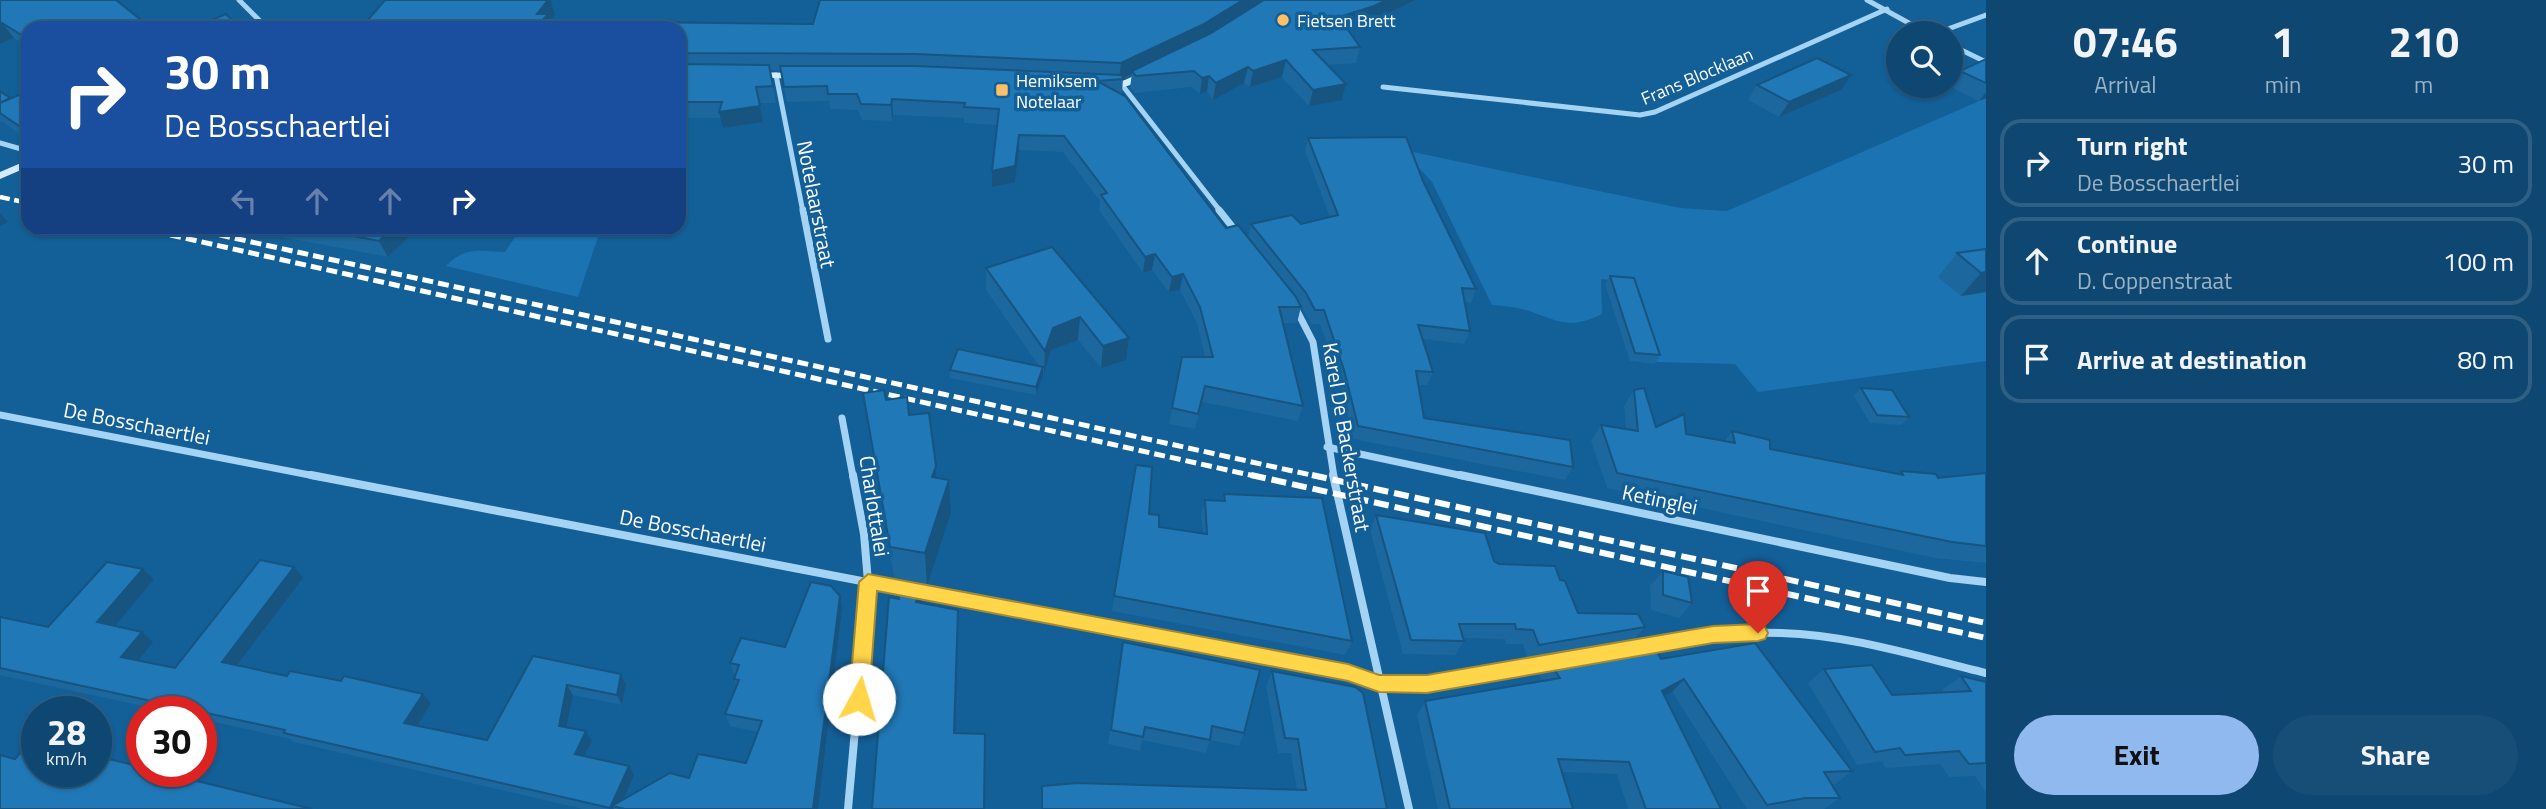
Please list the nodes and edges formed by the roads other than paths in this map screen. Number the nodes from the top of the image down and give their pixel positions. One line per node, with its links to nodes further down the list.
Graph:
1 (239, 0): 5 (street)
2 (1867, 0): 3 (street)
3 (1887, 9): 6 (street); 16 (street, Frans Blocklaan)
4 (1986, 15): 7 (street)
5 (260, 21)
6 (1907, 21)
7 (1963, 23)
8 (1963, 51): 9 (street)
9 (1986, 62)
10 (1157, 68): 14 (street)
11 (734, 75): 12 (street)
12 (776, 75): 13 (street); 23 (street, Notelaarstraat)
13 (809, 76)
14 (1122, 85): 15 (street); 21 (street)
15 (1098, 86)
16 (1383, 86)
17 (0, 143): 18 (street)
18 (21, 149)
19 (21, 166): 20 (street)
20 (0, 176)
21 (1242, 238)
22 (1289, 300): 26 (street, Karel De Backerstraat)
23 (828, 339)
24 (0, 415): 27 (street, De Bosschaertlei)
25 (842, 418): 27 (street, Charlottalei)
26 (1327, 447): 28 (street, Ketinglei); 32 (street, Karel De Backerstraat)
27 (868, 582): 32 (street, De Bosschaertlei); 33 (street, Charlottalei)
28 (1986, 582)
29 (1633, 649): 31 (street)
30 (1554, 663): 32 (street, De Bosschaertlei)
31 (1986, 673)
32 (1379, 684): 34 (street, Karel De Backerstraat)
33 (848, 809)
34 (1409, 809)

